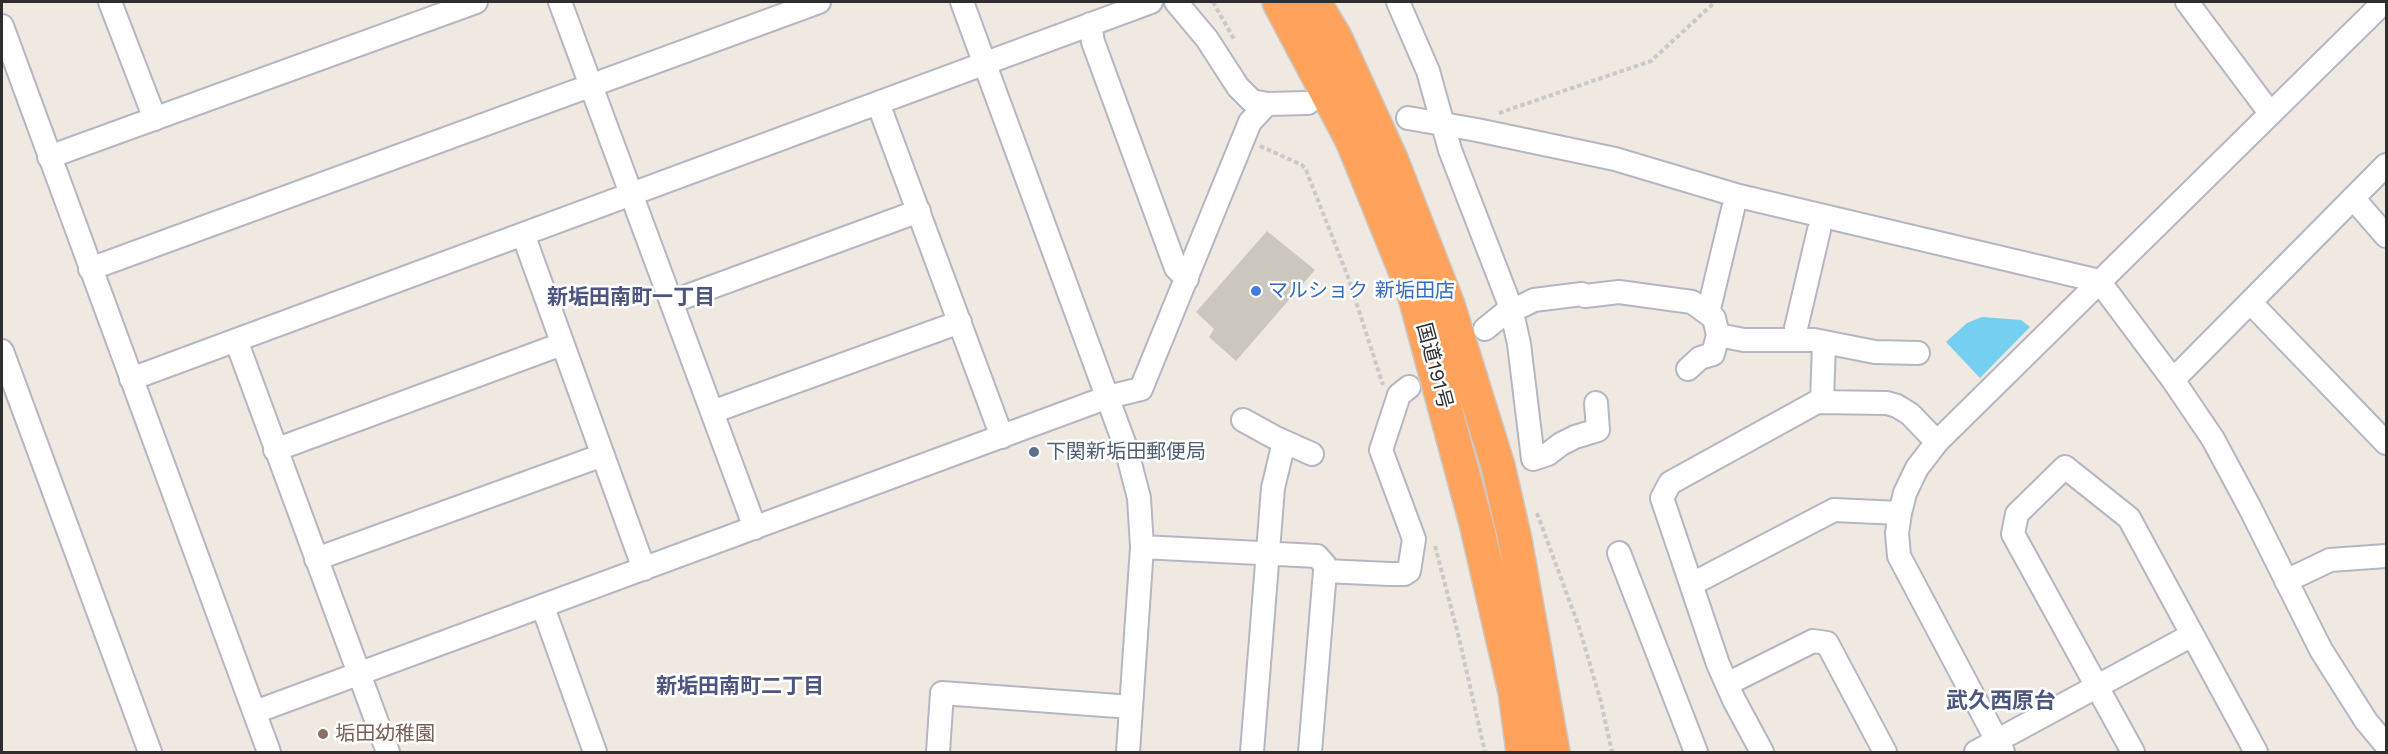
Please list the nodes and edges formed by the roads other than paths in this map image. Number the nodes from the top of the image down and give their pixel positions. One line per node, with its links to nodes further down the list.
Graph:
1 (110, 2): 22 (street)
2 (476, 2): 22 (street)
3 (560, 2): 16 (street)
4 (819, 2): 16 (street)
5 (962, 2): 15 (street)
6 (1151, 2): 13 (street)
7 (1176, 2): 19 (street)
8 (1279, 2): 86 (highway, 国道191号)
9 (1314, 2): 67 (highway, 国道191号)
10 (1398, 2): 23 (street)
11 (2187, 2): 20 (street)
12 (2382, 2): 20 (street)
13 (1090, 24): 15 (street); 34 (street)
14 (2, 26): 24 (street)
15 (984, 64): 17 (street); 53 (street)
16 (591, 86): 26 (street); 33 (street)
17 (878, 103): 26 (street); 29 (street)
18 (1308, 103): 19 (street)
19 (1267, 104): 34 (street)
20 (2270, 113): 35 (street)
21 (1408, 118): 23 (street)
22 (155, 119): 24 (street)
23 (1442, 123): 35 (street); 38 (street)
24 (49, 157): 33 (street)
25 (2386, 165): 27 (street)
26 (631, 193): 31 (street); 36 (street)
27 (2353, 198): 32 (street); 37 (street)
28 (1733, 209): 39 (street)
29 (919, 211): 36 (street); 40 (street)
30 (1819, 230): 43 (street)
31 (523, 234): 44 (street); 46 (street)
32 (2386, 236)
33 (90, 269): 50 (street)
34 (1186, 279): 53 (street)
35 (2099, 281): 51 (street); 60 (street)
36 (671, 302): 56 (street)
37 (2250, 302): 51 (street); 61 (street)
38 (1517, 307): 39 (street); 41 (street); 55 (street)
39 (1708, 313): 42 (street)
40 (960, 322): 56 (street); 58 (street)
41 (1485, 328)
42 (1718, 334): 43 (street); 49 (street)
43 (1796, 334): 45 (street)
44 (236, 340): 50 (street); 62 (street)
45 (1824, 343): 48 (street); 54 (street)
46 (562, 344): 62 (street); 64 (street)
47 (2, 351): 87 (street)
48 (1918, 352)
49 (1688, 369)
50 (131, 378): 83 (street)
51 (2173, 380): 75 (street)
52 (1409, 387): 74 (street)
53 (1108, 397): 58 (street); 68 (street)
54 (1822, 402): 60 (street); 76 (street)
55 (1596, 403)
56 (712, 412): 66 (street)
57 (1243, 420): 59 (street)
58 (1002, 437): 66 (street)
59 (1284, 441): 63 (street); 69 (street)
60 (1937, 441): 65 (street)
61 (2386, 443)
62 (275, 450): 72 (street)
63 (1312, 454)
64 (603, 455): 72 (street); 73 (street)
65 (1900, 513): 76 (street); 85 (street)
66 (755, 528): 73 (street)
67 (1515, 540): 95 (highway, 国道191号); 96 (highway)
68 (1143, 547): 69 (street); 82 (street)
69 (1267, 553): 74 (street); 93 (street)
70 (1619, 553): 97 (street)
71 (2386, 556): 75 (street)
72 (316, 559): 79 (street)
73 (644, 569): 77 (street)
74 (1325, 571): 94 (street)
75 (2286, 581): 84 (street)
76 (1692, 584): 80 (street)
77 (543, 607): 79 (street); 90 (street)
78 (2192, 635): 81 (street); 81 (street); 102 (street)
79 (360, 675): 83 (street); 89 (street)
80 (1727, 684): 98 (street); 99 (street)
81 (2096, 687): 85 (street); 101 (street)
82 (1131, 707): 91 (street); 92 (street)
83 (255, 712): 88 (street)
84 (2386, 745)
85 (2000, 747): 100 (street)
86 (1521, 749)
87 (150, 753)
88 (270, 753)
89 (388, 753)
90 (595, 753)
91 (938, 753)
92 (1128, 753)
93 (1252, 753)
94 (1310, 753)
95 (1553, 753)
96 (1569, 753)
97 (1696, 753)
98 (1762, 753)
99 (1885, 753)
100 (1976, 753)
101 (2133, 753)
102 (2256, 753)

